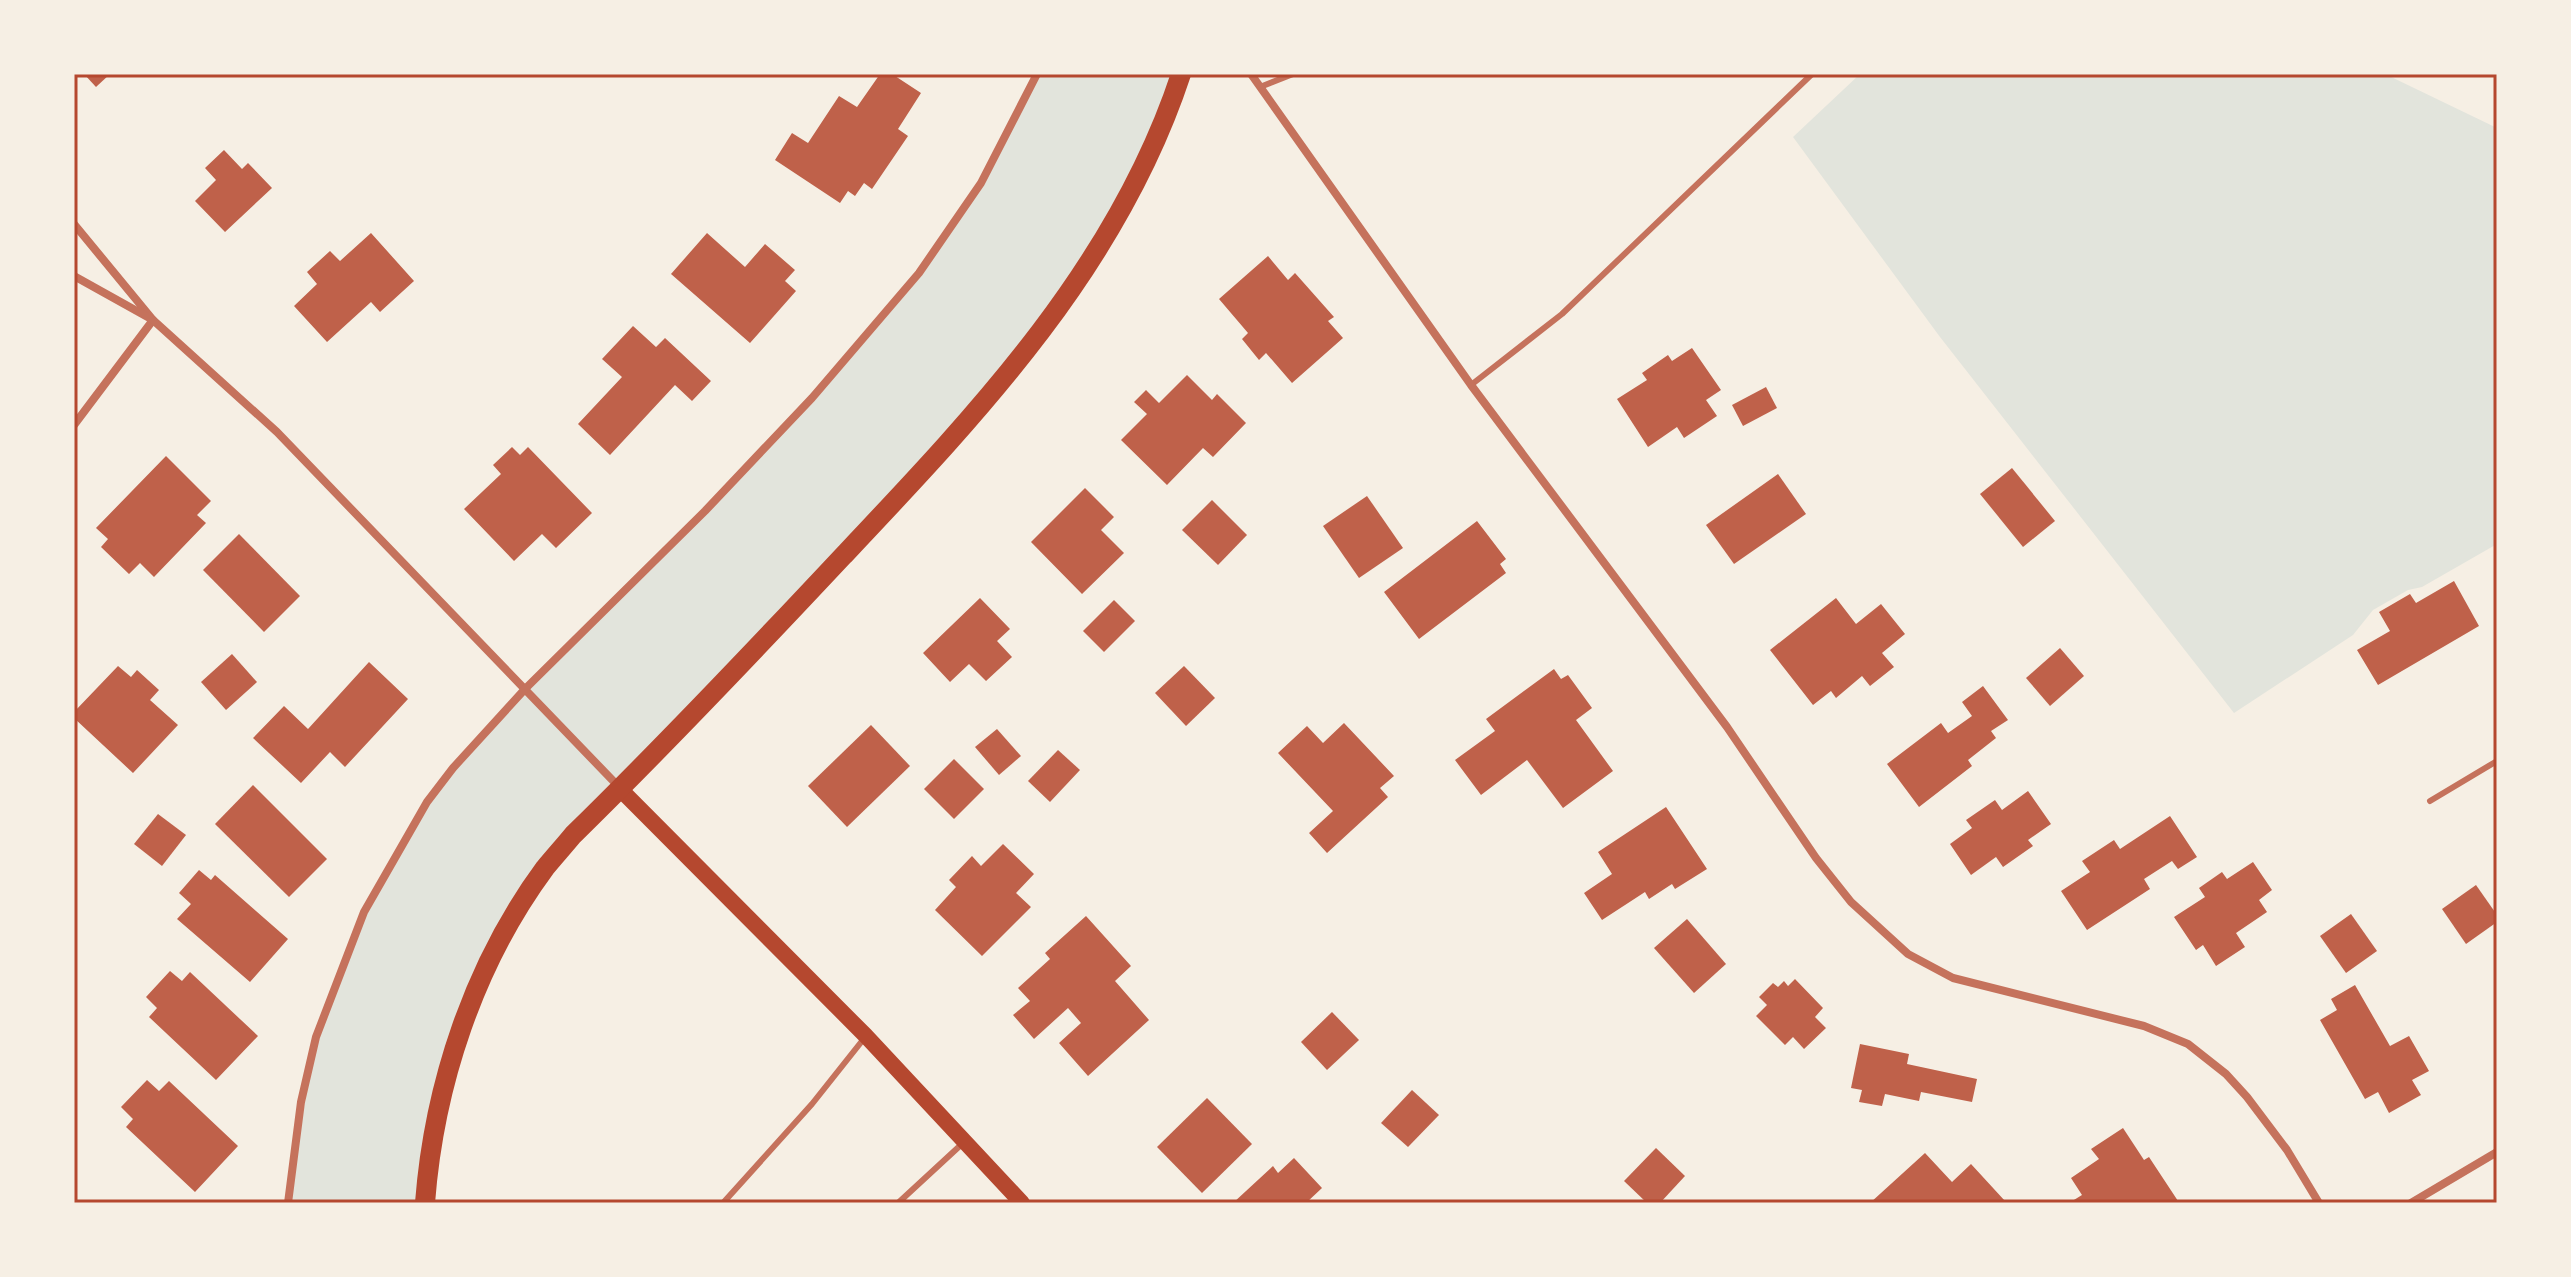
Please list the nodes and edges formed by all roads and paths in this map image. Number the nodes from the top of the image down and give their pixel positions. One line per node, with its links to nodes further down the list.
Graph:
1 (1037, 74): 12 (street)
2 (1181, 74): 14 (main road)
3 (1251, 74): 6 (street)
4 (1293, 74): 6 (lane)
5 (1812, 74): 10 (lane)
6 (1260, 87): 10 (street)
7 (74, 224): 9 (street)
8 (74, 276): 9 (street)
9 (153, 320): 11 (street); 12 (street)
10 (1471, 385): 24 (street)
11 (74, 425)
12 (525, 689): 14 (street); 20 (street)
13 (2497, 761): 15 (lane)
14 (620, 789): 16 (main road); 21 (main road)
15 (2430, 801)
16 (866, 1036): 17 (main road); 22 (lane)
17 (964, 1141): 19 (main road); 23 (lane)
18 (2497, 1152): 25 (street)
19 (1021, 1202)
20 (288, 1203)
21 (425, 1203)
22 (723, 1203)
23 (898, 1203)
24 (2319, 1203)
25 (2411, 1203)

